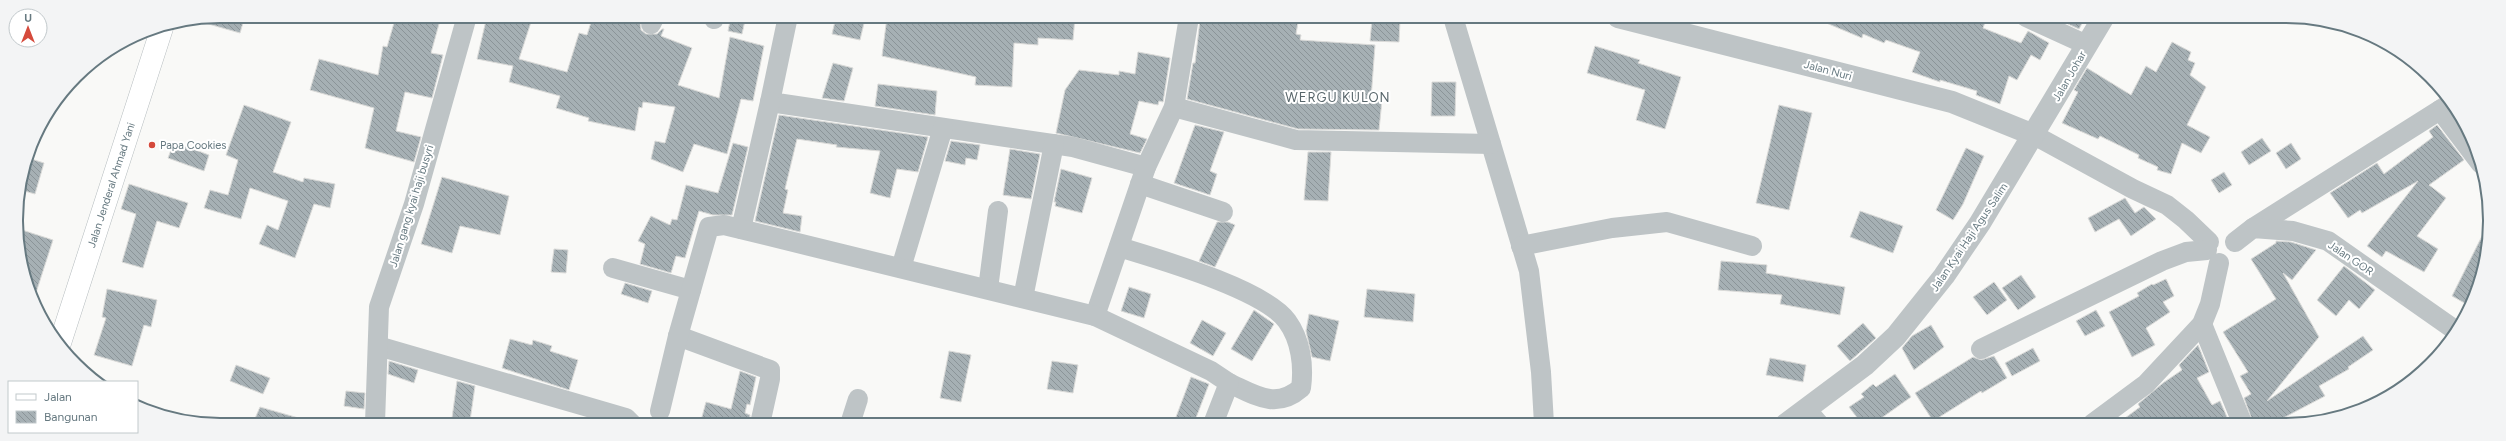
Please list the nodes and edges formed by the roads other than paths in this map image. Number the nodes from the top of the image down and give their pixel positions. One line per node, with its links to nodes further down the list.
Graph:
1 (465, 23): 37 (street, Jalan gang kyai haji busyri)
2 (787, 23): 10 (street)
3 (1188, 23): 11 (street)
4 (1455, 23): 17 (street)
5 (1642, 23): 14 (street, Jalan Nuri)
6 (2037, 23): 9 (street)
7 (2100, 23): 9 (street, Jalan Johar)
8 (161, 32): 36 (main road, Jalan Jenderal Ahmad Yani)
9 (2087, 45): 14 (street, Jalan Johar)
10 (770, 102): 13 (street); 22 (street)
11 (1174, 107): 17 (street); 18 (street)
12 (2446, 107): 15 (street); 21 (street)
13 (943, 128): 16 (street); 28 (street)
14 (2034, 135): 26 (street); 42 (street, Jalan Kyai Haji Agus Salim)
15 (2465, 138)
16 (1054, 144): 18 (street); 31 (street)
17 (1491, 144): 23 (street)
18 (1143, 176): 20 (street); 25 (street)
19 (998, 212): 30 (street)
20 (1223, 212)
21 (2253, 228): 26 (street); 34 (street, Jalan GOR)
22 (741, 229): 28 (street); 29 (street)
23 (1521, 246): 24 (street); 48 (street)
24 (1752, 246)
25 (1118, 247): 32 (street); 39 (street)
26 (2212, 252): 33 (street); 38 (street)
27 (613, 268): 29 (street)
28 (901, 268): 30 (street)
29 (691, 290): 35 (street)
30 (988, 290): 31 (street)
31 (1023, 298): 32 (street)
32 (1095, 316): 39 (street)
33 (2202, 324): 49 (street); 50 (street)
34 (2452, 328)
35 (678, 336): 41 (street); 45 (street)
36 (62, 338)
37 (378, 346): 43 (street, Jalan gang kyai haji busyri); 44 (street)
38 (1981, 349)
39 (1229, 383): 47 (street)
40 (858, 399): 46 (street)
41 (660, 411)
42 (1812, 417)
43 (375, 418)
44 (626, 418)
45 (761, 418)
46 (852, 418)
47 (1215, 418)
48 (1543, 418)
49 (2100, 418)
50 (2241, 418)

